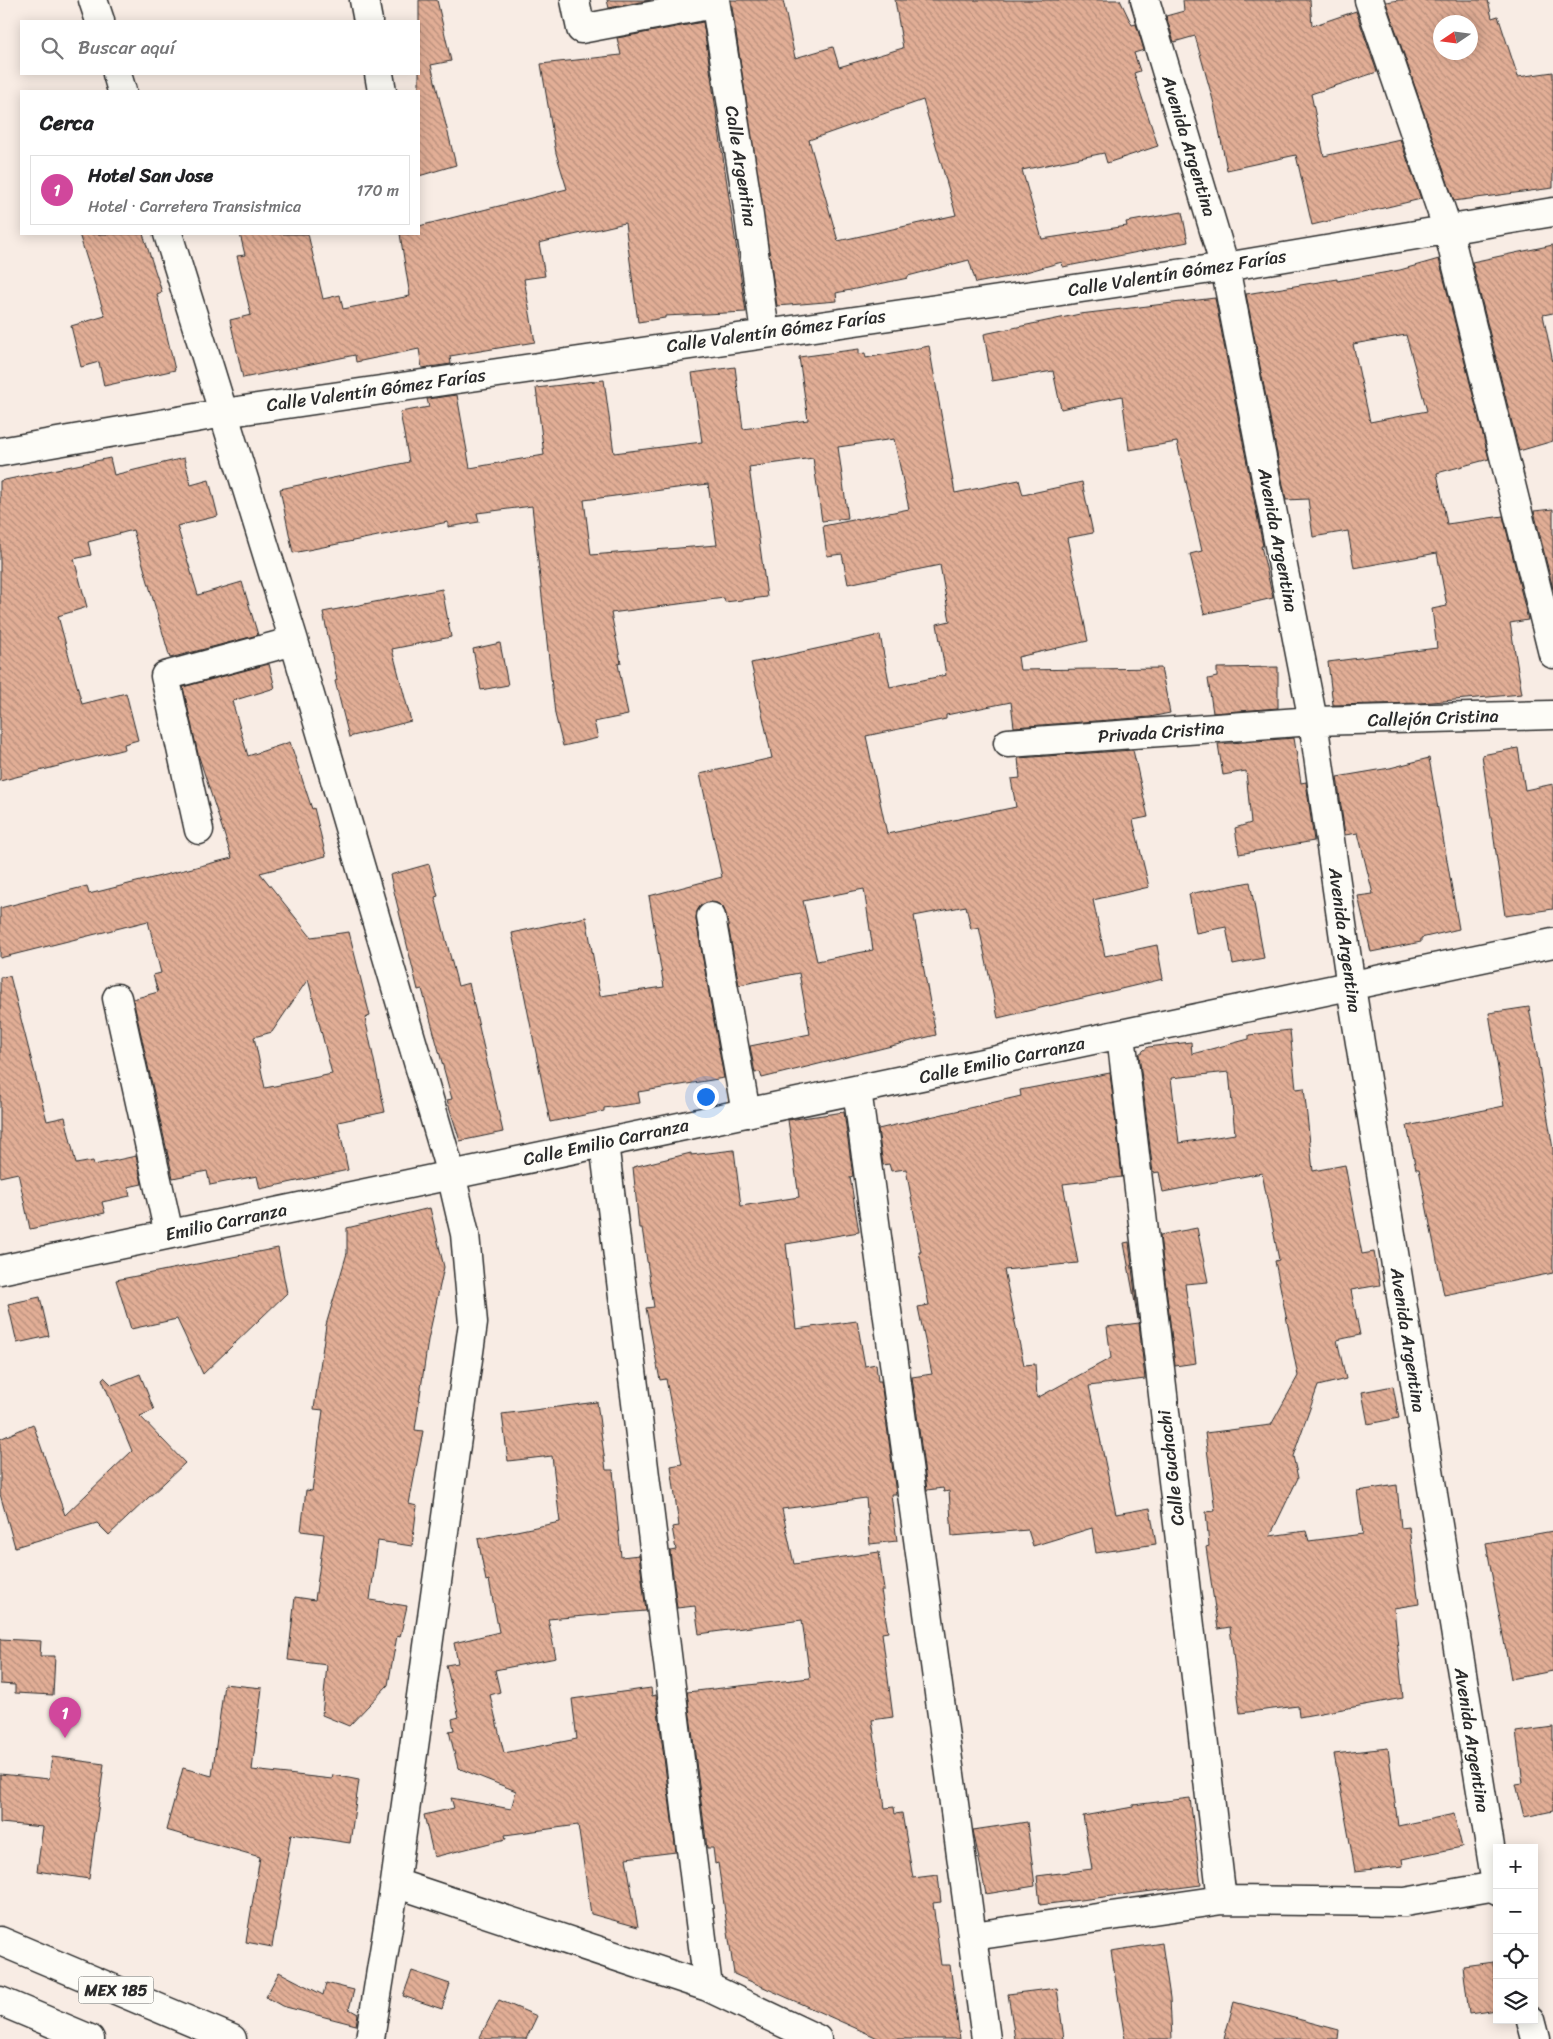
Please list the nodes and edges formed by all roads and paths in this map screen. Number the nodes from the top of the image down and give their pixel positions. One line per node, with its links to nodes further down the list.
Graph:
1 (93, 0): 7 (street)
2 (364, 0): 8 (street)
3 (575, 0): 6 (street)
4 (1145, 0): 16 (street, Avenida Argentina)
5 (1369, 0): 14 (street)
6 (714, 2): 17 (street, Calle Argentina)
7 (100, 20)
8 (368, 20)
9 (117, 75): 11 (street)
10 (379, 75): 12 (street)
11 (122, 90)
12 (382, 90)
13 (1553, 212): 14 (street, Calle Valentín Gómez Farías)
14 (1448, 230): 16 (street, Calle Valentín Gómez Farías); 21 (street)
15 (168, 235): 18 (street)
16 (1225, 267): 17 (street, Calle Valentín Gómez Farías); 23 (street, Avenida Argentina)
17 (765, 333): 18 (street, Calle Valentín Gómez Farías)
18 (224, 413): 19 (street, Calle Valentín Gómez Farías); 20 (street)
19 (0, 452)
20 (294, 641): 25 (street); 34 (street)
21 (1553, 654)
22 (1553, 715): 23 (street, Callejón Cristina)
23 (1313, 720): 24 (street, Privada Cristina); 28 (street, Avenida Argentina)
24 (1008, 743)
25 (199, 830)
26 (711, 917): 32 (street)
27 (1553, 943): 28 (street, Calle Emilio Carranza)
28 (1351, 987): 30 (street, Calle Emilio Carranza); 37 (street, Avenida Argentina)
29 (117, 998): 35 (street)
30 (1121, 1035): 31 (street, Calle Emilio Carranza); 40 (street, Calle Guchachi)
31 (857, 1090): 32 (street, Calle Emilio Carranza); 41 (street)
32 (746, 1113): 33 (street, Calle Emilio Carranza)
33 (604, 1143): 34 (street, Calle Emilio Carranza); 43 (street)
34 (451, 1174): 35 (street, Emilio Carranza); 38 (street)
35 (169, 1234): 36 (street, Emilio Carranza)
36 (0, 1270)
37 (1493, 1869)
38 (396, 1883): 43 (street); 48 (street)
39 (1493, 1888): 40 (street)
40 (1222, 1900): 41 (street)
41 (973, 1936): 50 (street)
42 (0, 1941): 47 (street, MEX 185)
43 (708, 1987): 49 (street)
44 (0, 2001): 46 (street)
45 (1532, 2024): 51 (street)
46 (90, 2039)
47 (232, 2039)
48 (370, 2039)
49 (818, 2039)
50 (986, 2039)
51 (1536, 2039)

